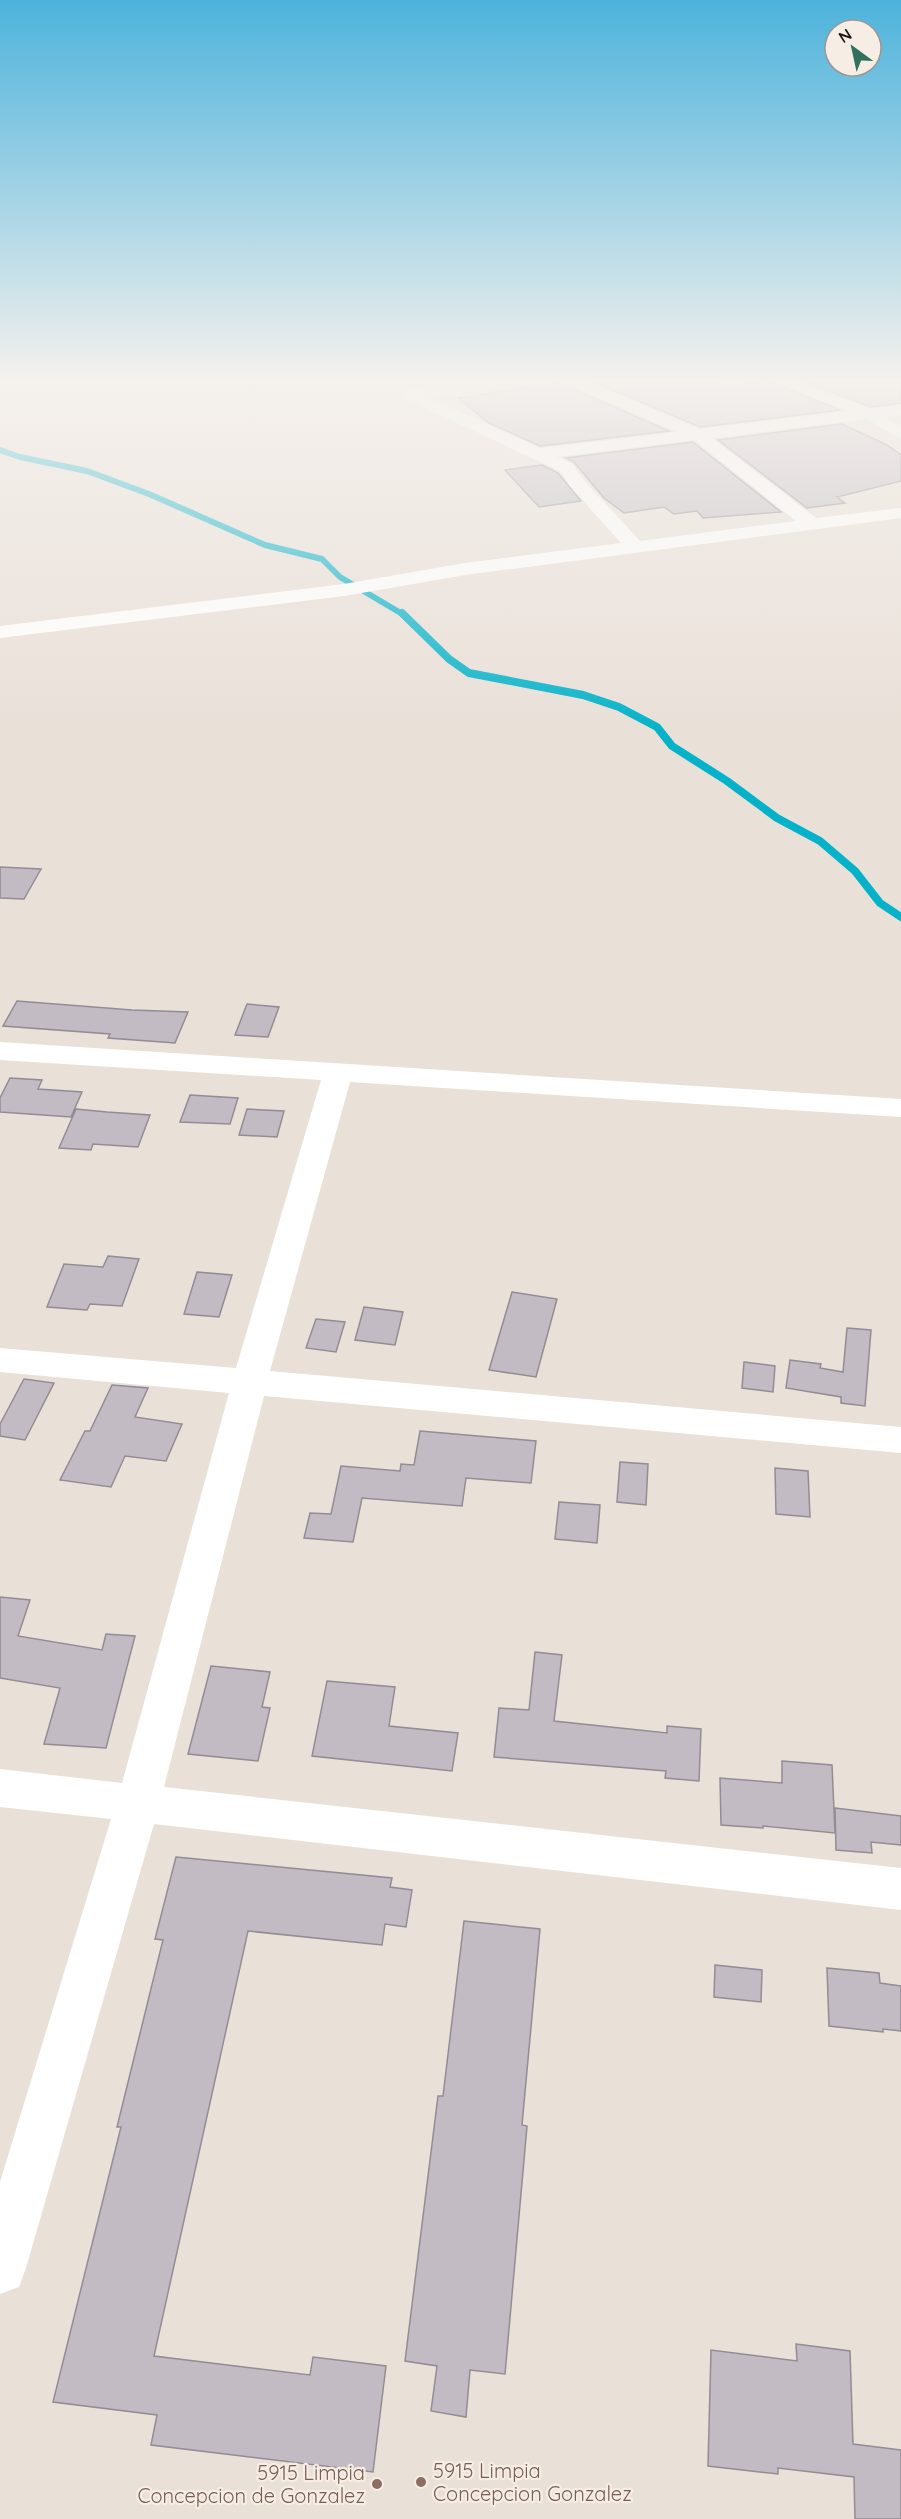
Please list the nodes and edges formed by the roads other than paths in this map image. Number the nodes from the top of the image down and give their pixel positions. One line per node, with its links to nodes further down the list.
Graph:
1 (588, 496): 5 (street)
2 (775, 496): 4 (street)
3 (901, 513): 4 (street)
4 (813, 525): 5 (street)
5 (636, 548): 6 (street)
6 (0, 632)
7 (0, 1051): 8 (street)
8 (338, 1072): 9 (street); 11 (street)
9 (901, 1108)
10 (0, 1360): 11 (street)
11 (250, 1381): 12 (street); 14 (street)
12 (901, 1440)
13 (0, 1788): 14 (street)
14 (138, 1803): 15 (street); 16 (street)
15 (901, 1889)
16 (0, 2268)

